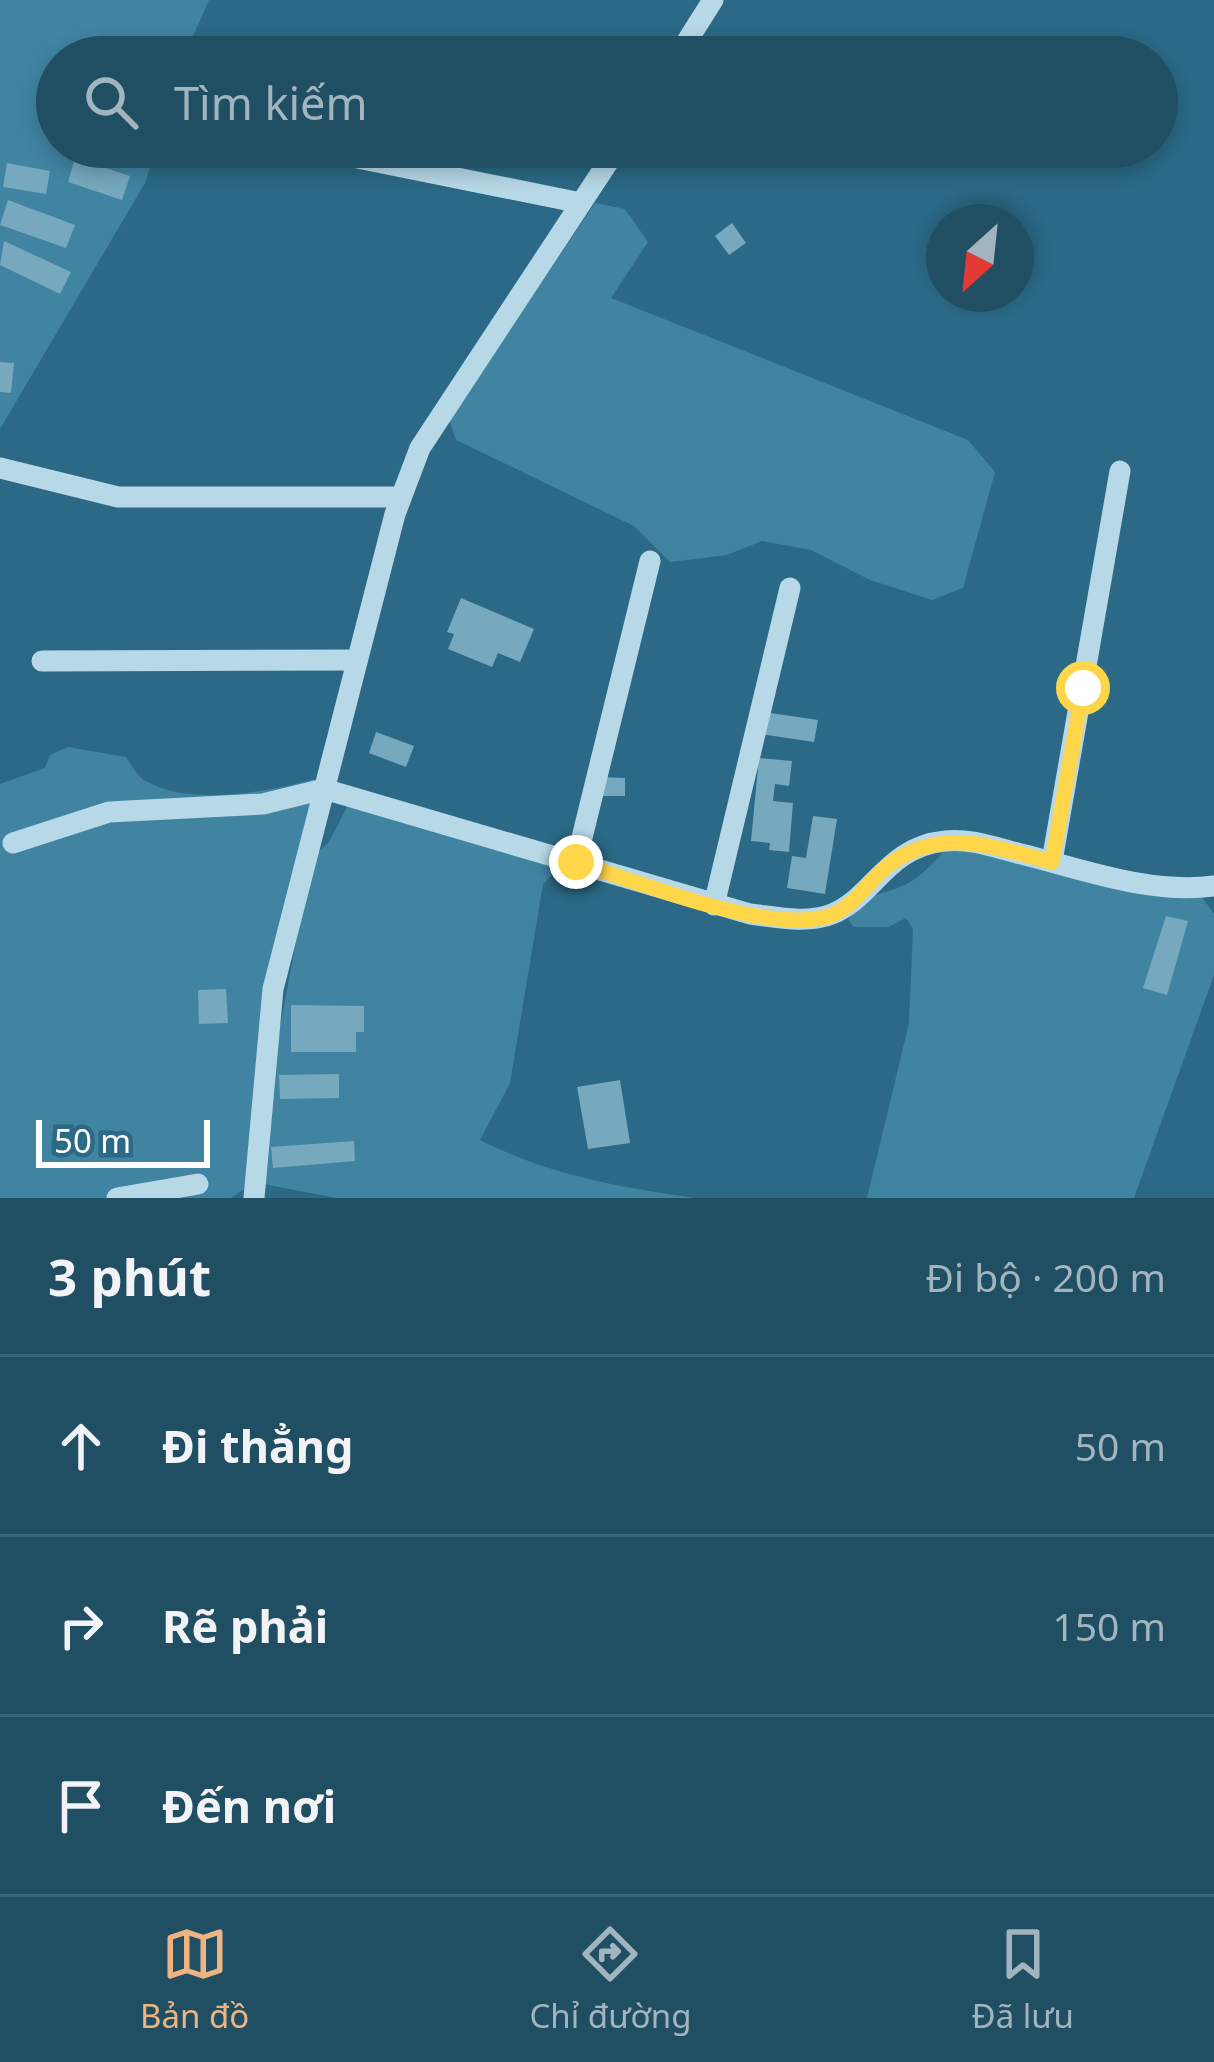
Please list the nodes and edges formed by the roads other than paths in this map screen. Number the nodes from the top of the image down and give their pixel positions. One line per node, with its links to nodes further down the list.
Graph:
1 (713, 0): 2 (street)
2 (690, 36)
3 (407, 168): 5 (street)
4 (604, 168): 5 (street)
5 (581, 203): 8 (street)
6 (0, 468): 8 (street)
7 (1120, 471): 16 (street)
8 (401, 497): 11 (street)
9 (650, 561): 15 (street)
10 (790, 588): 18 (street)
11 (357, 660): 12 (street); 13 (street)
12 (42, 661)
13 (324, 789): 14 (street); 15 (street); 21 (street)
14 (13, 843)
15 (576, 862): 18 (street)
16 (1052, 862): 17 (street); 18 (street)
17 (1214, 886)
18 (714, 905)
19 (198, 1184): 20 (street)
20 (117, 1198)
21 (254, 1198)

